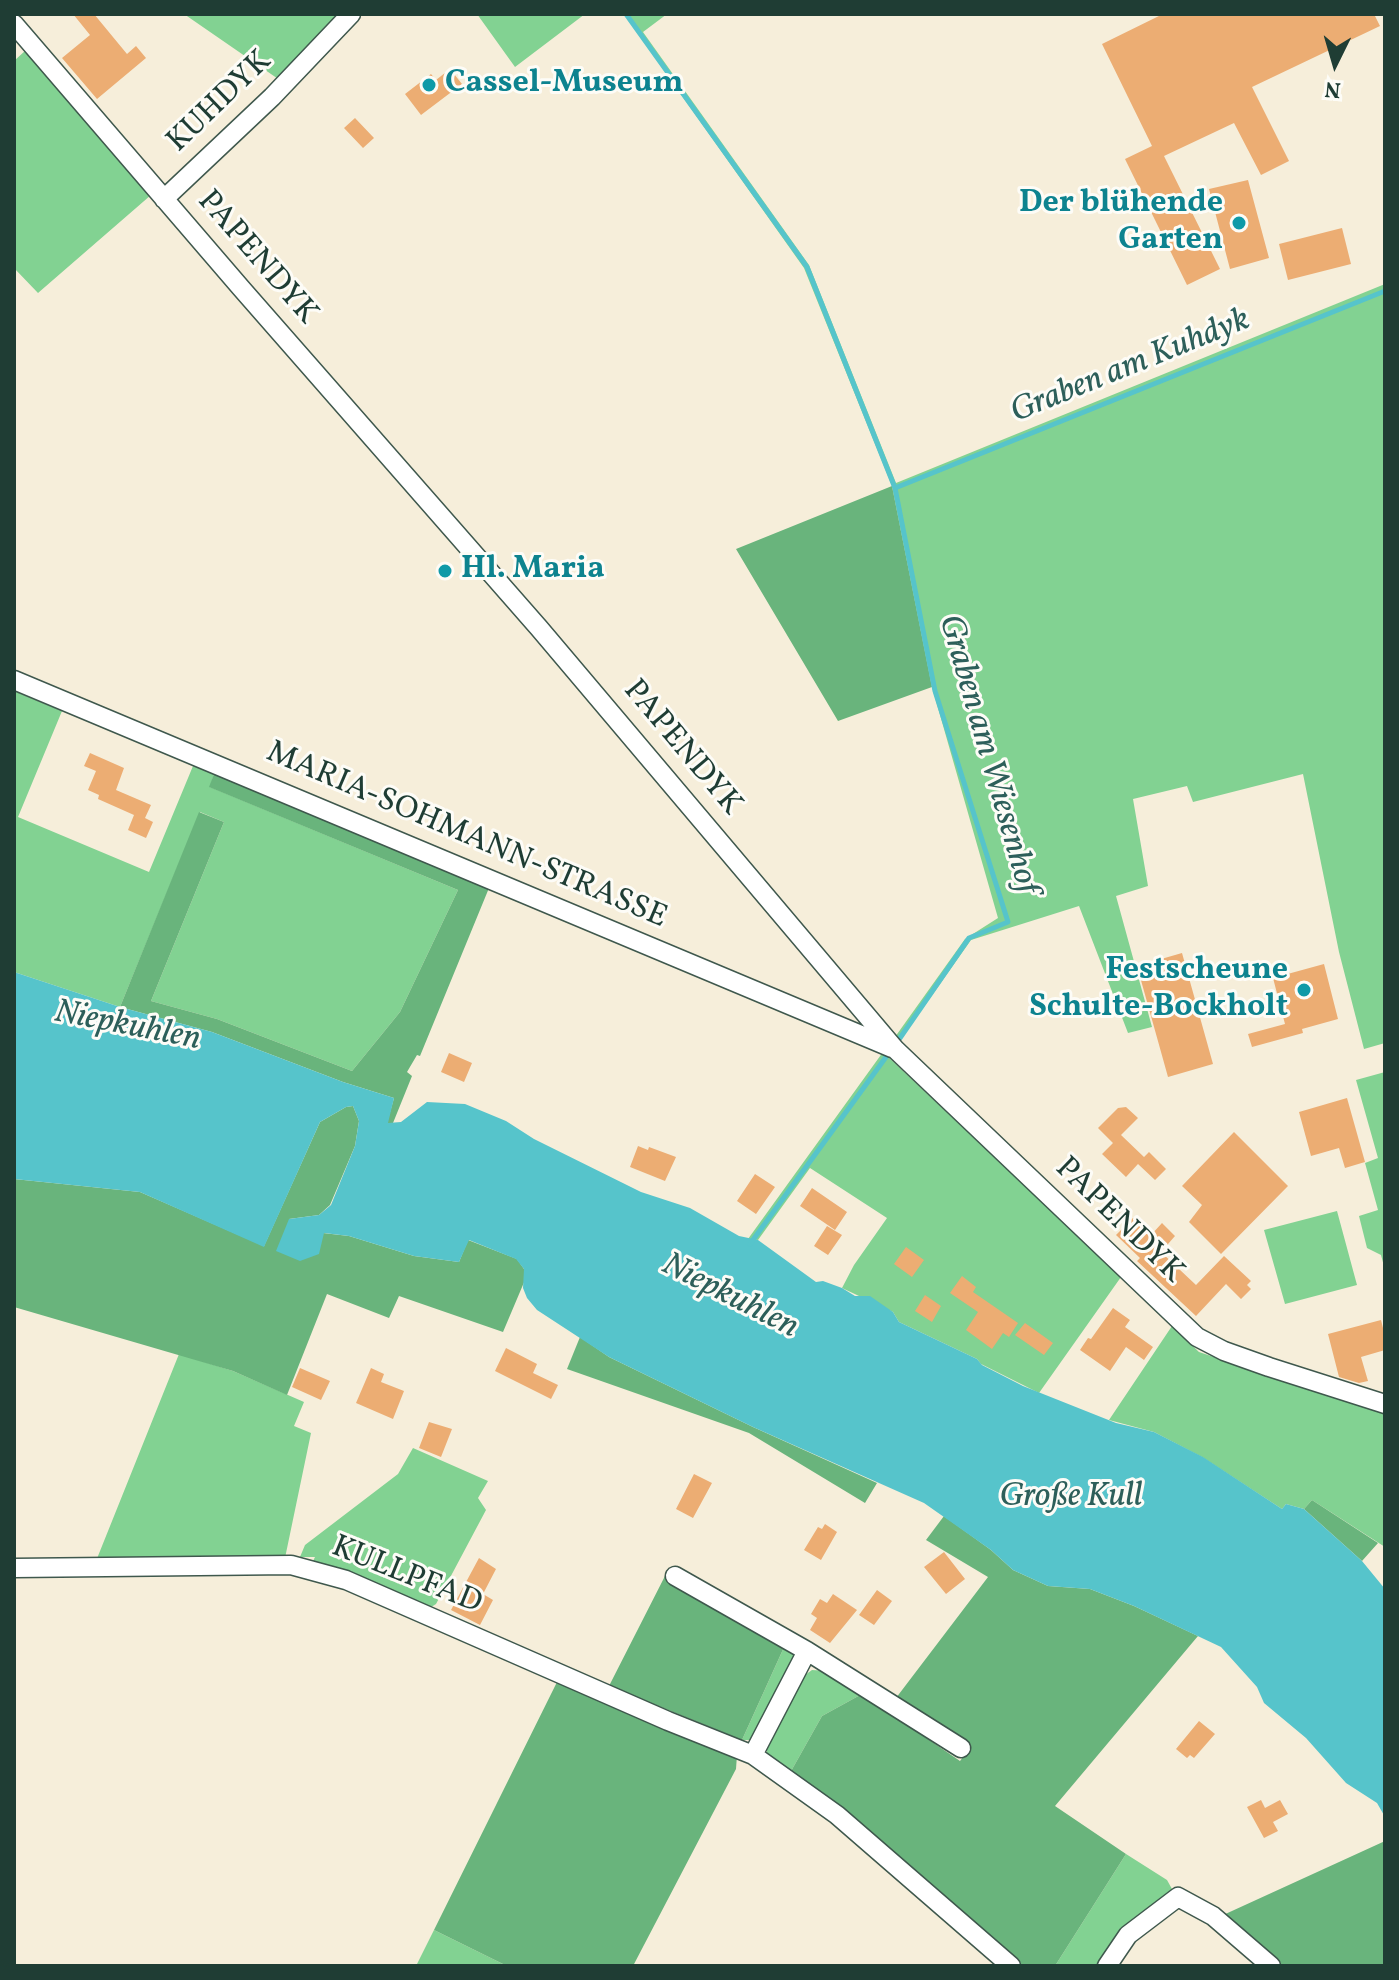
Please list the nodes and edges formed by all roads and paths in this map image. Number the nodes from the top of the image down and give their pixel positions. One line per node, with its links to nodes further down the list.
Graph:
1 (351, 14): 3 (street, KUHDYK)
2 (14, 24): 3 (street, PAPENDYK)
3 (164, 199): 5 (street, PAPENDYK)
4 (14, 680): 5 (street, MARIA-SOHMANN-STRASSE)
5 (895, 1049): 6 (street, PAPENDYK)
6 (1385, 1404)
7 (14, 1568): 11 (street, KULLPFAD)
8 (675, 1576): 9 (street)
9 (807, 1651): 10 (street); 11 (street)
10 (961, 1748)
11 (753, 1755): 12 (street, KULLPFAD)
12 (1011, 1966)
13 (1107, 1966): 14 (street)
14 (1271, 1966)

